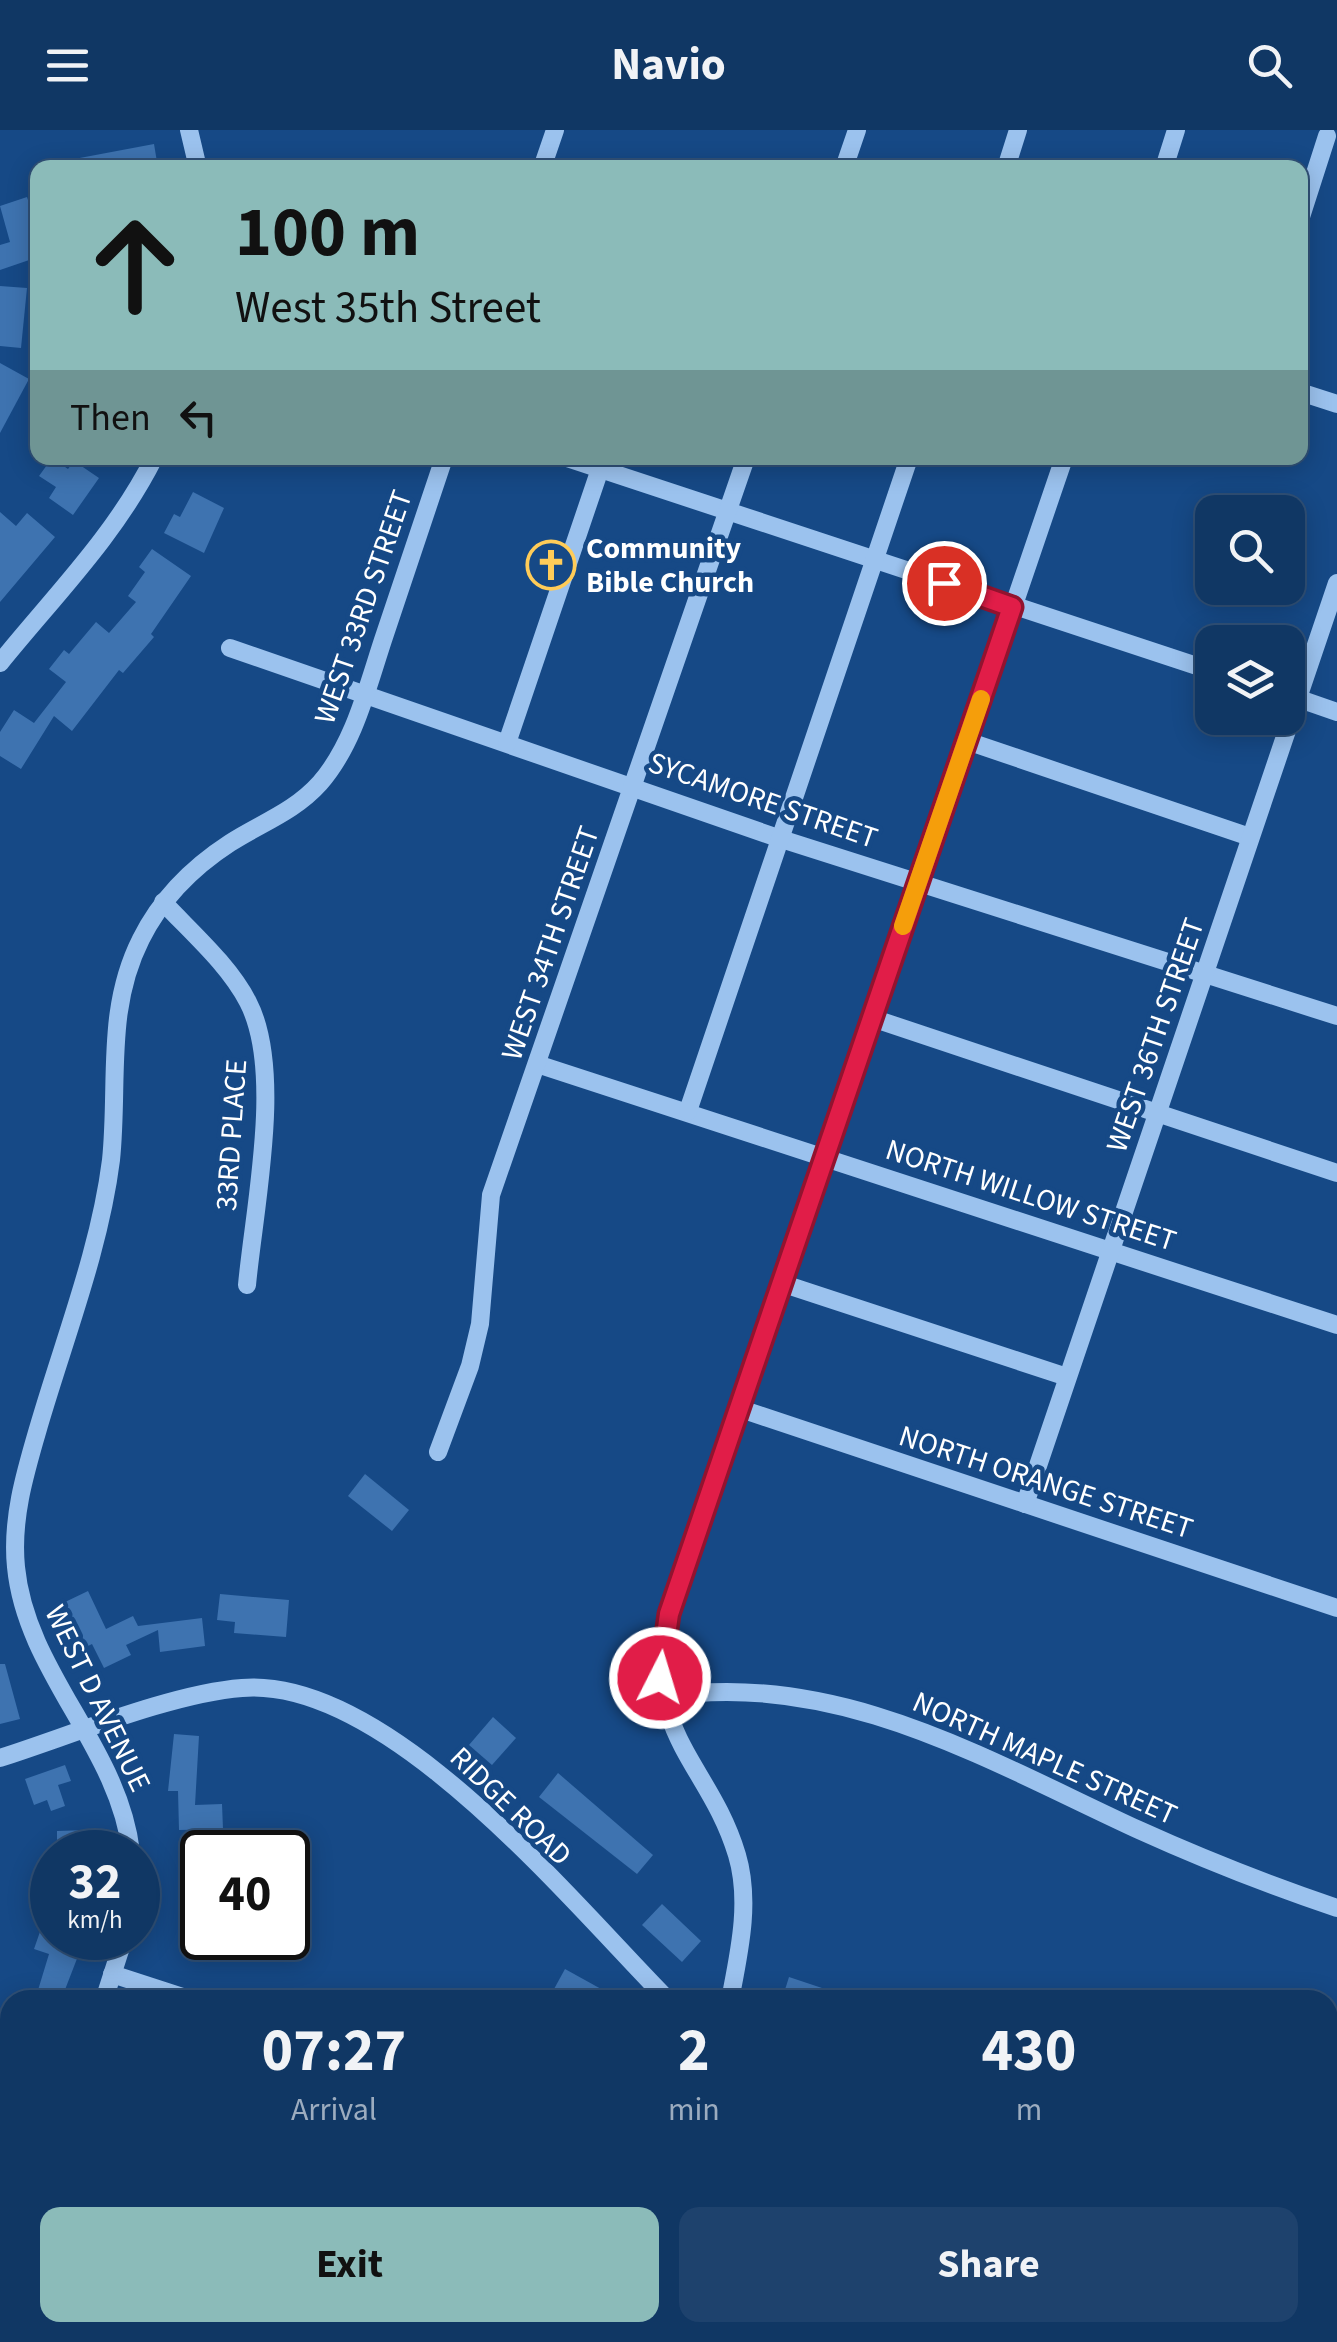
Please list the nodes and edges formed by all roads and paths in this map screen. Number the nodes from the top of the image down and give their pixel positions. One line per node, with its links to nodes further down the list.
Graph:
1 (190, 130): 8 (street)
2 (555, 130): 9 (street)
3 (857, 130): 10 (street)
4 (1018, 130): 11 (street)
5 (1176, 130): 12 (street)
6 (1309, 130): 7 (street)
7 (1332, 138): 13 (street)
8 (196, 160)
9 (545, 160)
10 (847, 160)
11 (1009, 160)
12 (1167, 160)
13 (1308, 200)
14 (1308, 395): 15 (street)
15 (1337, 404)
16 (150, 465): 28 (street)
17 (442, 465): 31 (street, WEST 33RD STREET)
18 (588, 465): 22 (street)
19 (744, 465): 23 (street, WEST 34TH STREET)
20 (907, 465): 24 (street)
21 (1062, 465): 26 (street)
22 (600, 469): 23 (street); 36 (street)
23 (728, 512): 24 (street); 37 (street, WEST 34TH STREET)
24 (875, 559): 26 (street); 39 (street)
25 (1337, 583): 30 (street, WEST 36TH STREET)
26 (1012, 607): 29 (street); 35 (street)
27 (230, 648): 31 (street, SYCAMORE STREET)
28 (0, 663)
29 (1195, 666)
30 (1305, 666)
31 (364, 696): 36 (street, SYCAMORE STREET); 41 (street, WEST 33RD STREET)
32 (1305, 701): 33 (street)
33 (1337, 712)
34 (1281, 735): 38 (street, WEST 36TH STREET)
35 (967, 741): 38 (street); 40 (street)
36 (506, 743): 37 (street, SYCAMORE STREET)
37 (634, 785): 39 (street, SYCAMORE STREET); 45 (street, WEST 34TH STREET)
38 (1250, 837): 42 (street, WEST 36TH STREET)
39 (778, 838): 40 (street, SYCAMORE STREET); 47 (street)
40 (918, 882): 42 (street, SYCAMORE STREET); 44 (street)
41 (163, 902): 46 (street, WEST 33RD STREET); 53 (street, 33RD PLACE)
42 (1206, 972): 43 (street, SYCAMORE STREET); 48 (street, WEST 36TH STREET)
43 (1337, 1016)
44 (872, 1018): 48 (street); 49 (street)
45 (537, 1064): 47 (street, NORTH WILLOW STREET); 57 (street, WEST 34TH STREET)
46 (114, 1100): 61 (street, WEST D AVENUE)
47 (688, 1112): 49 (street, NORTH WILLOW STREET)
48 (1157, 1113): 50 (street); 51 (street, WEST 36TH STREET)
49 (824, 1156): 51 (street, NORTH WILLOW STREET); 52 (street)
50 (1337, 1172)
51 (1114, 1250): 54 (street, NORTH WILLOW STREET); 55 (street, WEST 36TH STREET)
52 (781, 1283): 55 (street); 56 (street)
53 (247, 1286)
54 (1337, 1325)
55 (1067, 1378): 58 (street, WEST 36TH STREET)
56 (738, 1408): 58 (street, NORTH ORANGE STREET); 60 (street)
57 (438, 1452)
58 (1024, 1504): 59 (street, NORTH ORANGE STREET)
59 (1337, 1608)
60 (663, 1697): 64 (street, NORTH MAPLE STREET); 70 (street)
61 (86, 1730): 62 (street, RIDGE ROAD); 63 (street, WEST D AVENUE); 69 (street, RIDGE ROAD)
62 (0, 1758)
63 (126, 1830)
64 (1337, 1908)
65 (117, 1960): 66 (street)
66 (112, 1974): 67 (street); 68 (street)
67 (107, 1990)
68 (161, 1990)
69 (658, 1990)
70 (731, 1990)

